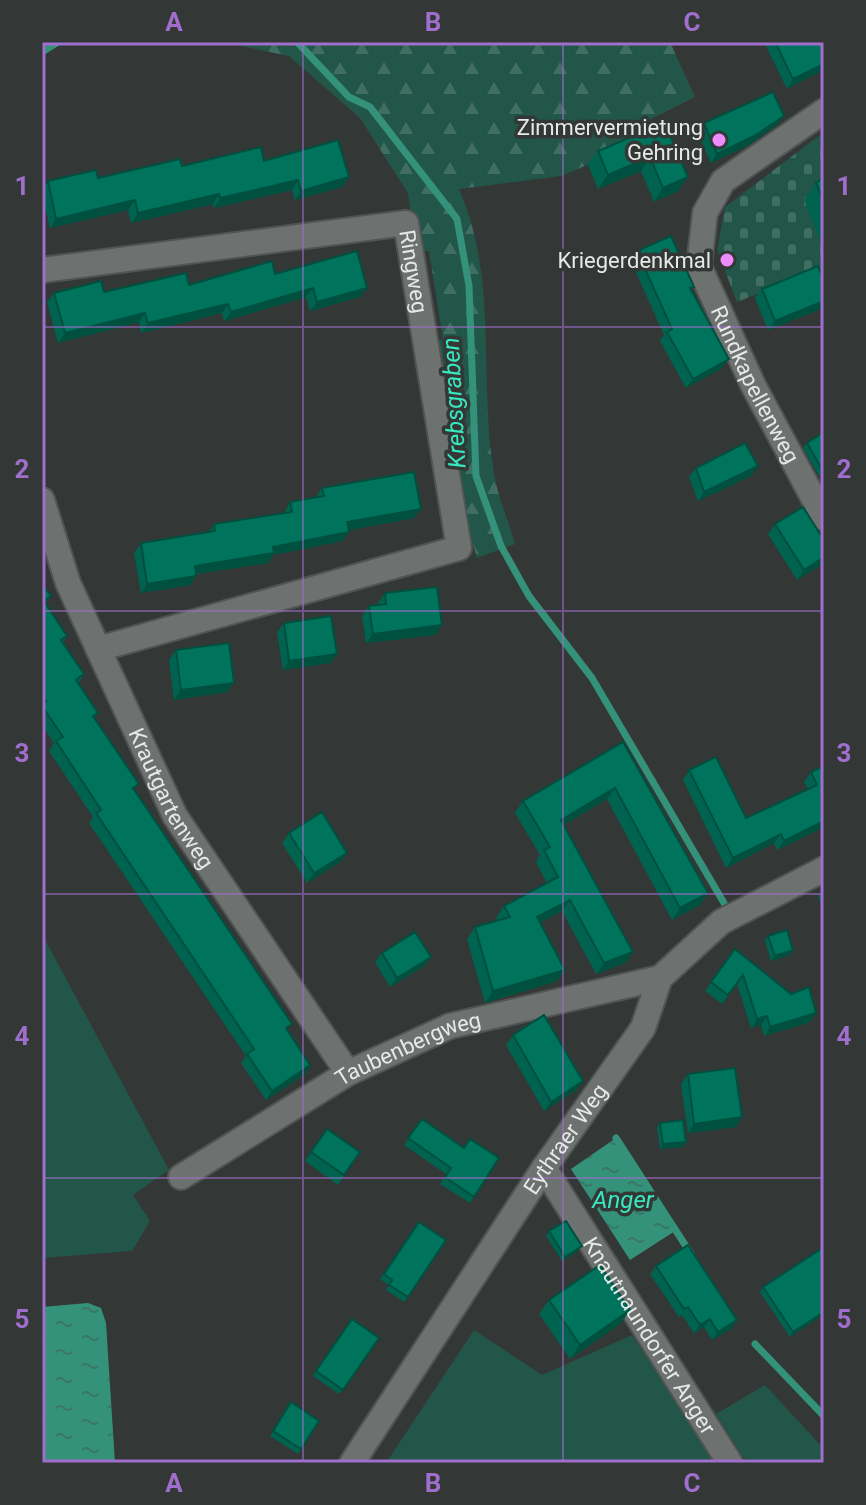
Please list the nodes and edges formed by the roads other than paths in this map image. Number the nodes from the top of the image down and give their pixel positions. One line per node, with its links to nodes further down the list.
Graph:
1 (824, 111): 4 (street, Rundkapellenweg)
2 (42, 270): 5 (street, Ringweg)
3 (42, 500): 5 (street, Krautgartenweg)
4 (824, 518)
5 (98, 649): 8 (street, Krautgartenweg)
6 (824, 869): 7 (street, Eythraer Weg)
7 (660, 978): 8 (street, Taubenbergweg); 9 (street, Eythraer Weg)
8 (348, 1073): 10 (street, Taubenbergweg)
9 (544, 1168): 11 (street, Eythraer Weg); 12 (street, Knautnaundorfer Anger)
10 (181, 1177)
11 (352, 1463)
12 (730, 1463)

